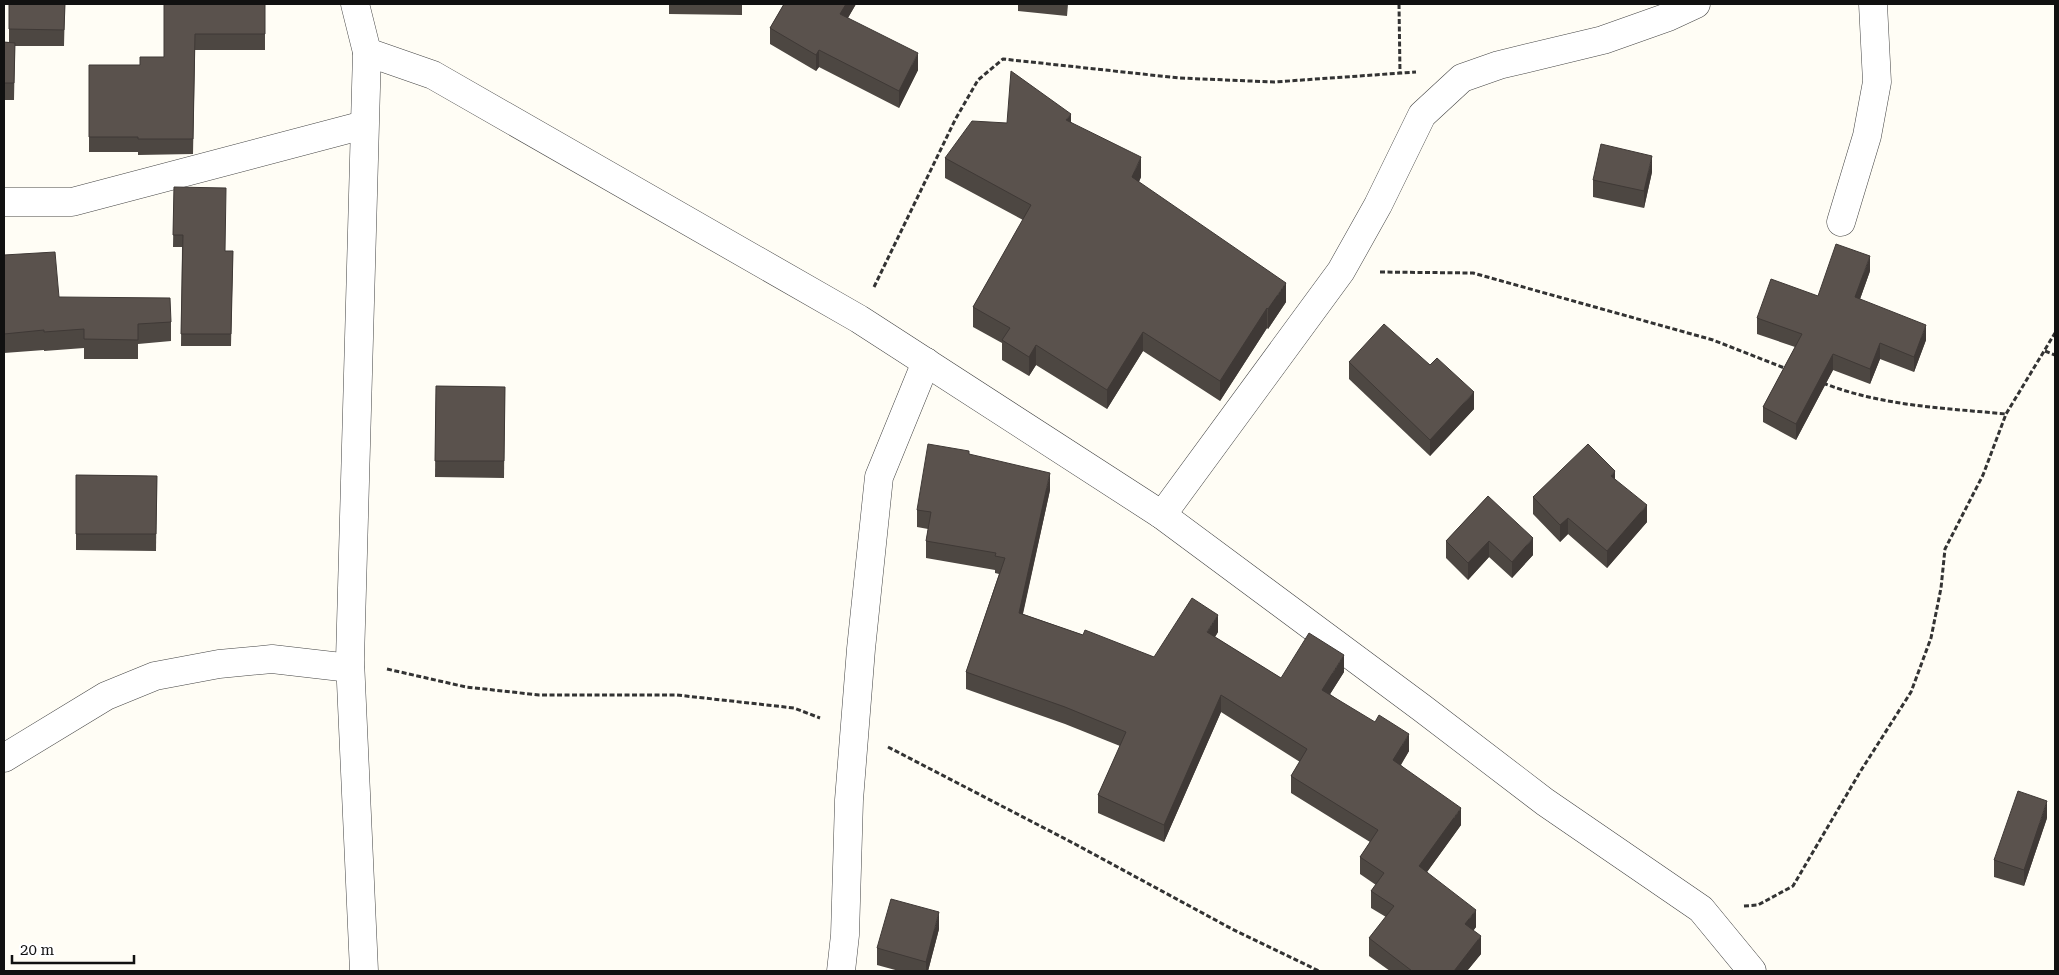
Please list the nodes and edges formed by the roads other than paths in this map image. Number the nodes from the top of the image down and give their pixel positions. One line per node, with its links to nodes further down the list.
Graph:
1 (355, 4): 4 (street)
2 (1696, 4): 9 (street)
3 (1873, 4): 7 (street)
4 (367, 52): 5 (street); 8 (street)
5 (364, 125): 6 (street); 10 (street)
6 (4, 202)
7 (1841, 222)
8 (926, 362): 9 (street); 13 (street)
9 (1162, 514): 14 (street)
10 (350, 668): 11 (street); 12 (street)
11 (4, 758)
12 (364, 971)
13 (841, 971)
14 (1752, 971)

